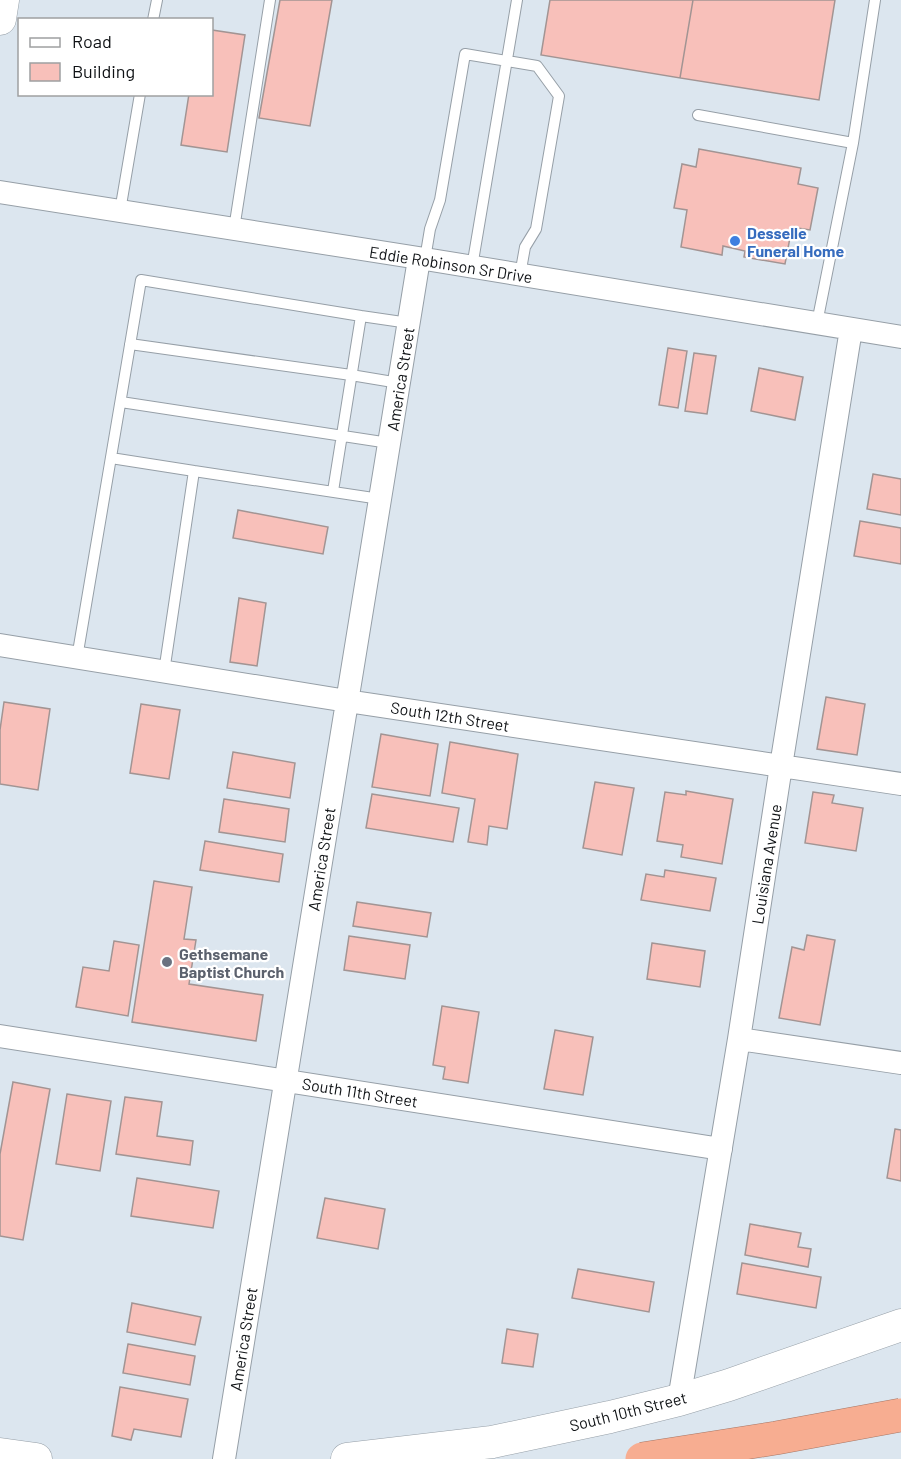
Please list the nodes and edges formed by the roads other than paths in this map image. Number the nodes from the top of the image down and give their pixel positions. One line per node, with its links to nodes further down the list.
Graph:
1 (3, 0): 7 (main road)
2 (157, 0): 6 (lane)
3 (270, 0): 14 (lane)
4 (517, 0): 8 (lane)
5 (875, 0): 11 (lane)
6 (153, 18)
7 (0, 19)
8 (507, 60): 15 (lane); 16 (lane); 17 (lane)
9 (140, 96): 13 (lane)
10 (698, 115): 11 (lane)
11 (853, 142): 20 (lane)
12 (0, 192): 13 (street, Eddie Robinson Sr Drive)
13 (120, 211): 14 (street, Eddie Robinson Sr Drive)
14 (234, 229): 15 (street, Eddie Robinson Sr Drive)
15 (422, 259): 16 (street, Eddie Robinson Sr Drive); 19 (street, America Street)
16 (472, 267): 17 (street, Eddie Robinson Sr Drive)
17 (520, 275): 20 (street, Eddie Robinson Sr Drive)
18 (361, 316): 19 (lane); 23 (lane); 24 (lane)
19 (409, 323): 25 (street, America Street)
20 (817, 323): 21 (street, Eddie Robinson Sr Drive)
21 (852, 329): 22 (street, Eddie Robinson Sr Drive); 37 (street, Louisiana Avenue)
22 (901, 337)
23 (130, 344): 24 (lane); 26 (lane)
24 (351, 375): 25 (lane); 27 (lane)
25 (399, 383): 28 (street, America Street)
26 (121, 402): 27 (lane); 29 (lane)
27 (342, 436): 28 (lane); 31 (lane)
28 (389, 443): 32 (street, America Street)
29 (111, 458): 30 (lane); 34 (lane)
30 (194, 471): 31 (lane); 35 (lane)
31 (333, 491): 32 (lane)
32 (380, 499): 36 (street, America Street)
33 (0, 645): 34 (street, South 12th Street)
34 (77, 658): 35 (street, South 12th Street)
35 (164, 672): 36 (street, South 12th Street)
36 (348, 700): 37 (street, South 12th Street); 42 (street, America Street)
37 (781, 766): 38 (street, South 12th Street); 40 (street, Louisiana Avenue)
38 (901, 784)
39 (0, 1036): 42 (street, South 11th Street)
40 (739, 1039): 41 (street); 43 (street, Louisiana Avenue)
41 (901, 1063)
42 (285, 1081): 43 (street, South 11th Street); 49 (street, America Street)
43 (721, 1149): 45 (street, Louisiana Avenue)
44 (901, 1325): 45 (main road, South 10th Street)
45 (679, 1400): 50 (main road, South 10th Street)
46 (901, 1415): 51 (highway, bridge)
47 (0, 1454): 48 (main road)
48 (36, 1459)
49 (224, 1459)
50 (347, 1459)
51 (642, 1459)

